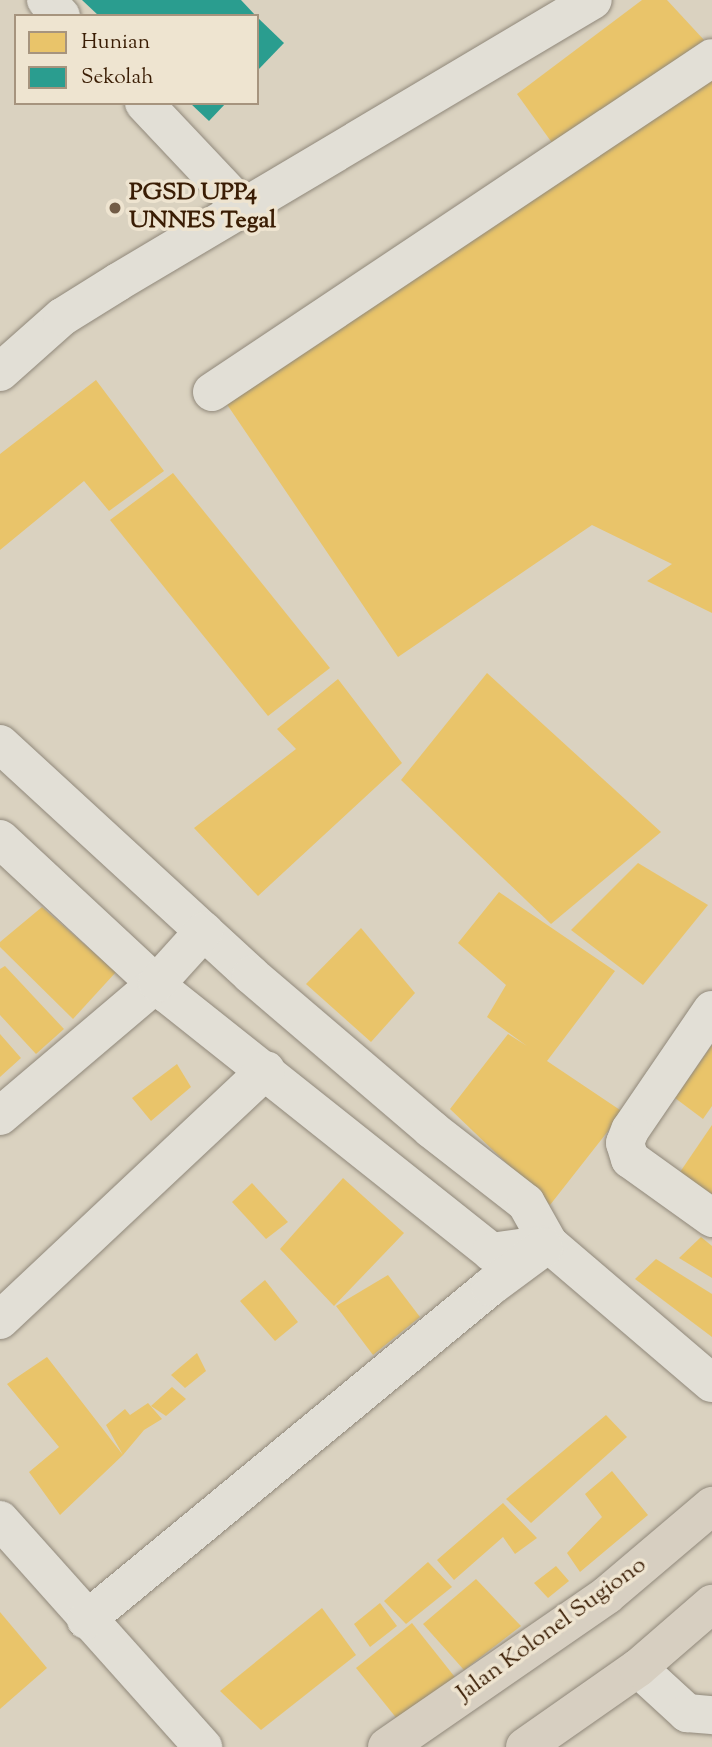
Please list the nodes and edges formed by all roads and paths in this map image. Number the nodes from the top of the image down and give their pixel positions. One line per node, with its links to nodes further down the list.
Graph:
1 (46, 0): 3 (street)
2 (593, 0): 6 (street)
3 (59, 14)
4 (712, 58): 8 (street)
5 (146, 105): 6 (street)
6 (242, 207): 7 (street)
7 (0, 372)
8 (212, 392)
9 (0, 744): 11 (street)
10 (0, 839): 12 (street)
11 (204, 931): 12 (street); 17 (street)
12 (156, 983): 14 (street); 15 (street)
13 (712, 1010): 16 (street)
14 (265, 1070): 17 (street); 18 (street)
15 (0, 1116)
16 (712, 1218)
17 (549, 1244): 19 (street); 23 (street)
18 (0, 1320)
19 (712, 1383)
20 (712, 1506): 27 (highway, Jalan Kolonel Sugiono)
21 (0, 1520): 23 (street)
22 (712, 1604): 24 (highway)
23 (86, 1620): 26 (street)
24 (638, 1668): 25 (street); 28 (highway)
25 (712, 1715)
26 (203, 1747)
27 (387, 1747)
28 (525, 1747)

